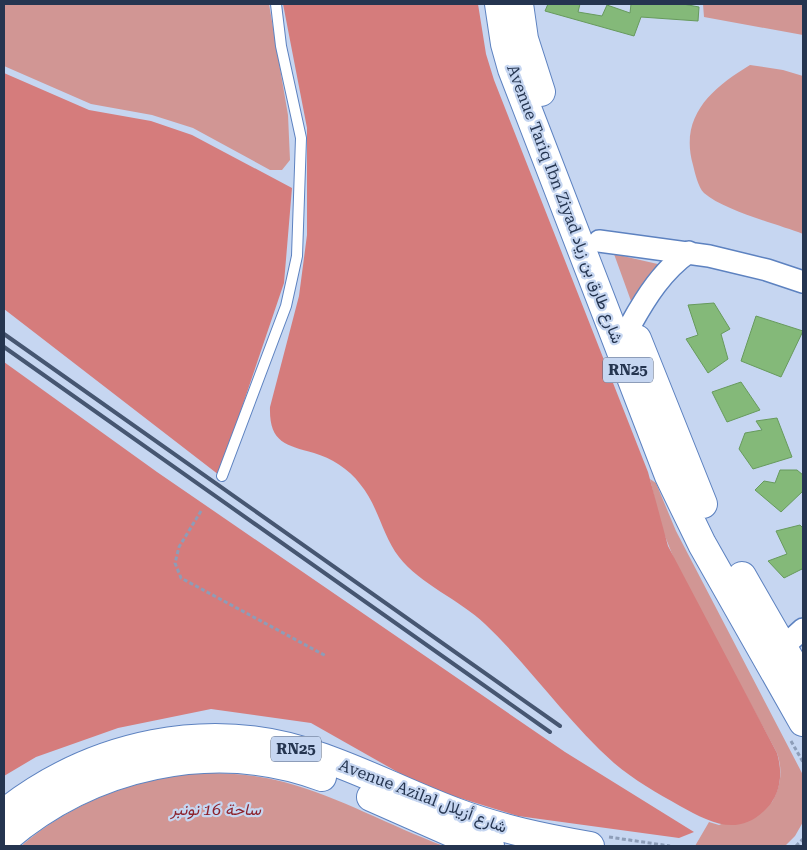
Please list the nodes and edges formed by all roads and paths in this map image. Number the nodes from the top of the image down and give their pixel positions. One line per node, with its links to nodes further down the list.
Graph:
1 (276, 4): 8 (lane)
2 (499, 4): 14 (main road, Avenue Tariq Ibn Ziyad شارع طارق بن زياد / RN25)
3 (519, 4): 4 (main road, Avenue Tariq Ibn Ziyad شارع طارق بن زياد / RN25)
4 (599, 241): 5 (street); 7 (main road, Avenue Tariq Ibn Ziyad شارع طارق بن زياد / RN25)
5 (689, 252): 6 (street); 7 (street)
6 (803, 282)
7 (631, 324): 11 (main road, Avenue Tariq Ibn Ziyad شارع طارق بن زياد / RN25)
8 (222, 476)
9 (201, 511): 12 (path)
10 (803, 629): 11 (street)
11 (783, 647): 13 (main road, Avenue Tariq Ibn Ziyad شارع طارق بن زياد / RN25)
12 (326, 656)
13 (803, 682)
14 (796, 729): 15 (path)
15 (803, 762)
16 (4, 813): 20 (main road, Avenue Azilal شارع أزيلال / RN25)
17 (803, 839): 21 (path)
18 (4, 840): 19 (main road, Avenue Azilal شارع أزيلال / RN25)
19 (490, 846)
20 (590, 846)
21 (796, 846)

